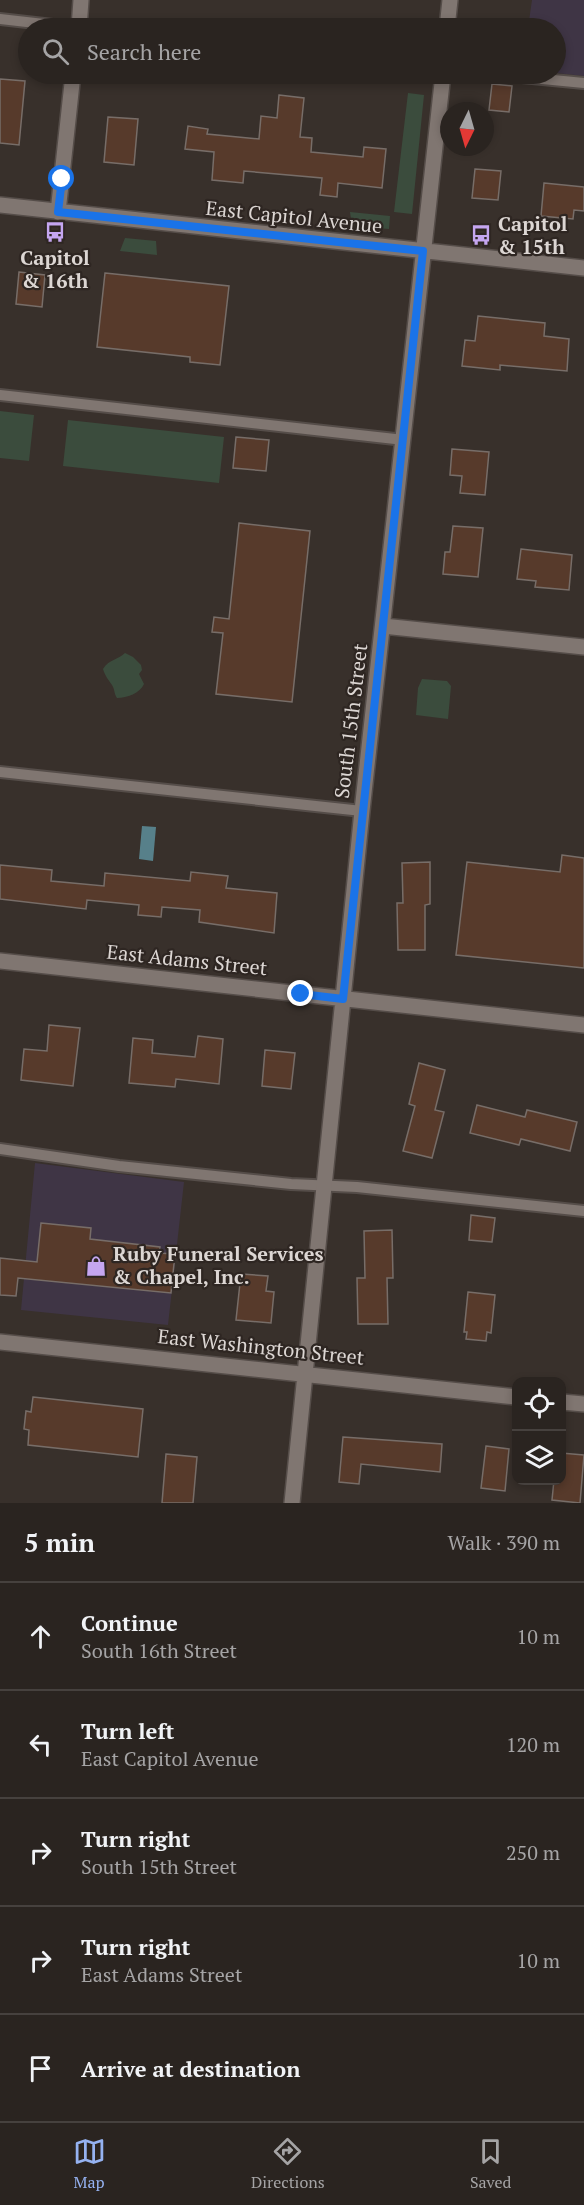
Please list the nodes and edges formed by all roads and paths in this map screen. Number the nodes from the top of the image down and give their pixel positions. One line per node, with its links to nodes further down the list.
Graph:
1 (81, 0): 3 (street)
2 (450, 0): 4 (street)
3 (80, 18)
4 (448, 18)
5 (0, 19): 6 (lane)
6 (18, 21)
7 (566, 81): 8 (lane)
8 (584, 83)
9 (73, 84): 12 (street)
10 (442, 84): 13 (street, South 15th Street)
11 (0, 206): 12 (street, East Capitol Avenue)
12 (58, 212): 13 (street, East Capitol Avenue)
13 (423, 251): 14 (street, East Capitol Avenue); 16 (street, South 15th Street)
14 (584, 268)
15 (0, 395): 16 (lane)
16 (404, 440): 17 (street, South 15th Street)
17 (383, 626): 18 (street); 20 (street, South 15th Street)
18 (584, 647)
19 (0, 772): 20 (lane)
20 (362, 811): 22 (street, South 15th Street)
21 (0, 961): 22 (street, East Adams Street)
22 (343, 999): 23 (street, East Adams Street); 25 (street, South 15th Street)
23 (584, 1025)
24 (0, 1149): 25 (lane)
25 (324, 1186): 26 (lane); 28 (street, South 15th Street)
26 (584, 1211)
27 (0, 1342): 28 (street, East Washington Street)
28 (305, 1373): 29 (street, East Washington Street); 32 (street, South 15th Street)
29 (512, 1397)
30 (566, 1402): 31 (street)
31 (584, 1404)
32 (292, 1503)

